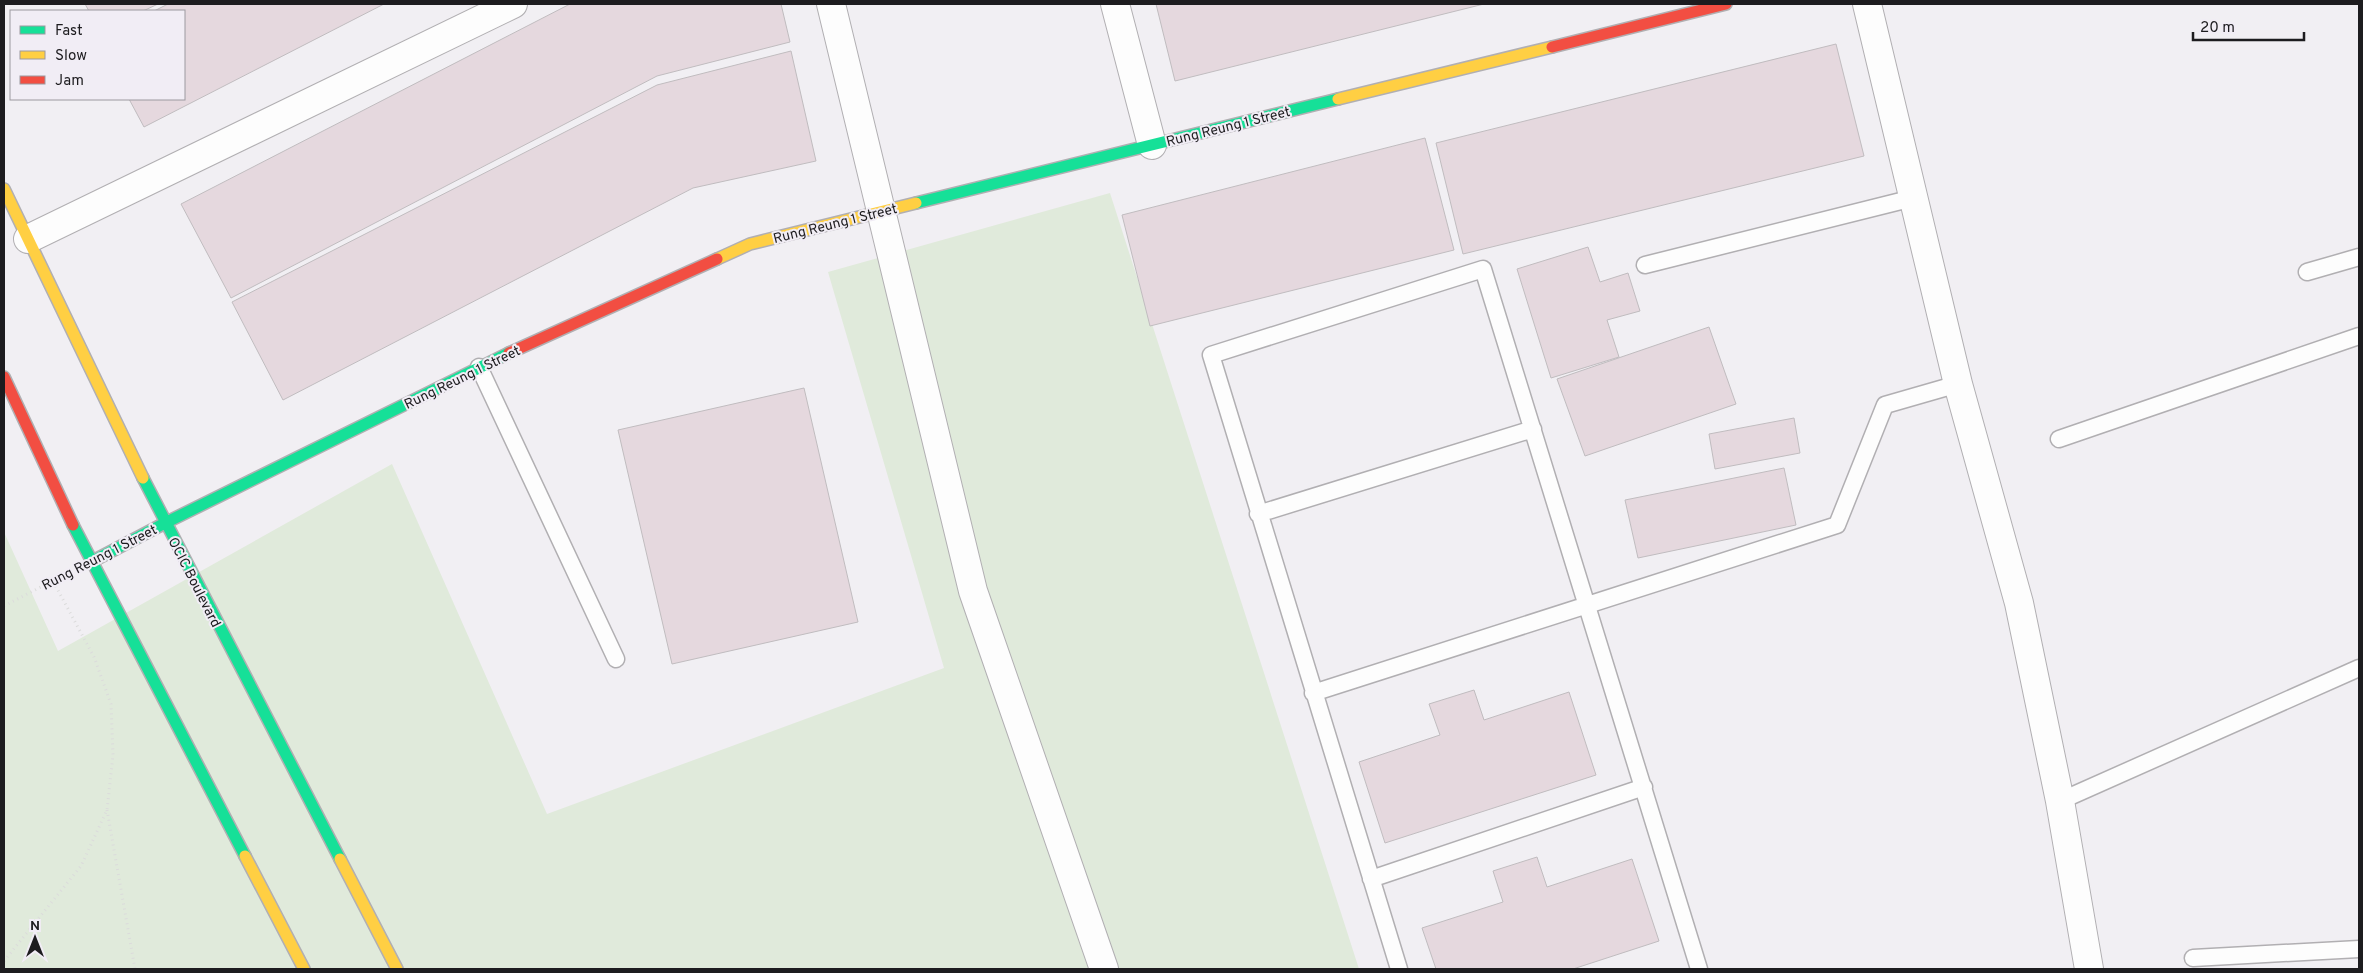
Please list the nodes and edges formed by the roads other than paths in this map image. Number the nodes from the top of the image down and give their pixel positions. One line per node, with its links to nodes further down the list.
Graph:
1 (513, 4): 11 (street)
2 (831, 4): 10 (street)
3 (1116, 4): 7 (street)
4 (1726, 4): 6 (street, Rung Reung 1 Street)
5 (1867, 4): 9 (street)
6 (1690, 8): 7 (street, Rung Reung 1 Street)
7 (1152, 145): 10 (street, Rung Reung 1 Street)
8 (4, 189): 11 (street, OCIC Boulevard)
9 (1913, 198): 13 (lane); 18 (street)
10 (882, 212): 16 (street, Rung Reung 1 Street); 35 (street)
11 (28, 239): 22 (street, OCIC Boulevard)
12 (2359, 257): 14 (lane)
13 (1645, 265)
14 (2306, 272)
15 (2359, 336): 20 (lane)
16 (479, 367): 22 (street, Rung Reung 1 Street); 25 (lane)
17 (4, 377): 23 (street)
18 (1958, 384): 24 (lane); 29 (street)
19 (1533, 429): 21 (lane); 21 (lane); 24 (lane)
20 (2059, 439)
21 (1258, 514): 27 (lane)
22 (165, 523): 23 (street, Rung Reung 1 Street); 34 (street, OCIC Boulevard)
23 (92, 562): 33 (street)
24 (1587, 606): 27 (lane); 28 (lane)
25 (616, 659)
26 (2359, 668): 29 (lane)
27 (1313, 693): 30 (lane)
28 (1644, 788): 30 (lane); 37 (lane)
29 (2060, 801): 38 (street)
30 (1371, 878): 36 (lane)
31 (2359, 949): 32 (lane)
32 (2192, 958)
33 (304, 969)
34 (397, 969)
35 (1104, 969)
36 (1399, 969)
37 (1699, 969)
38 (2089, 969)

